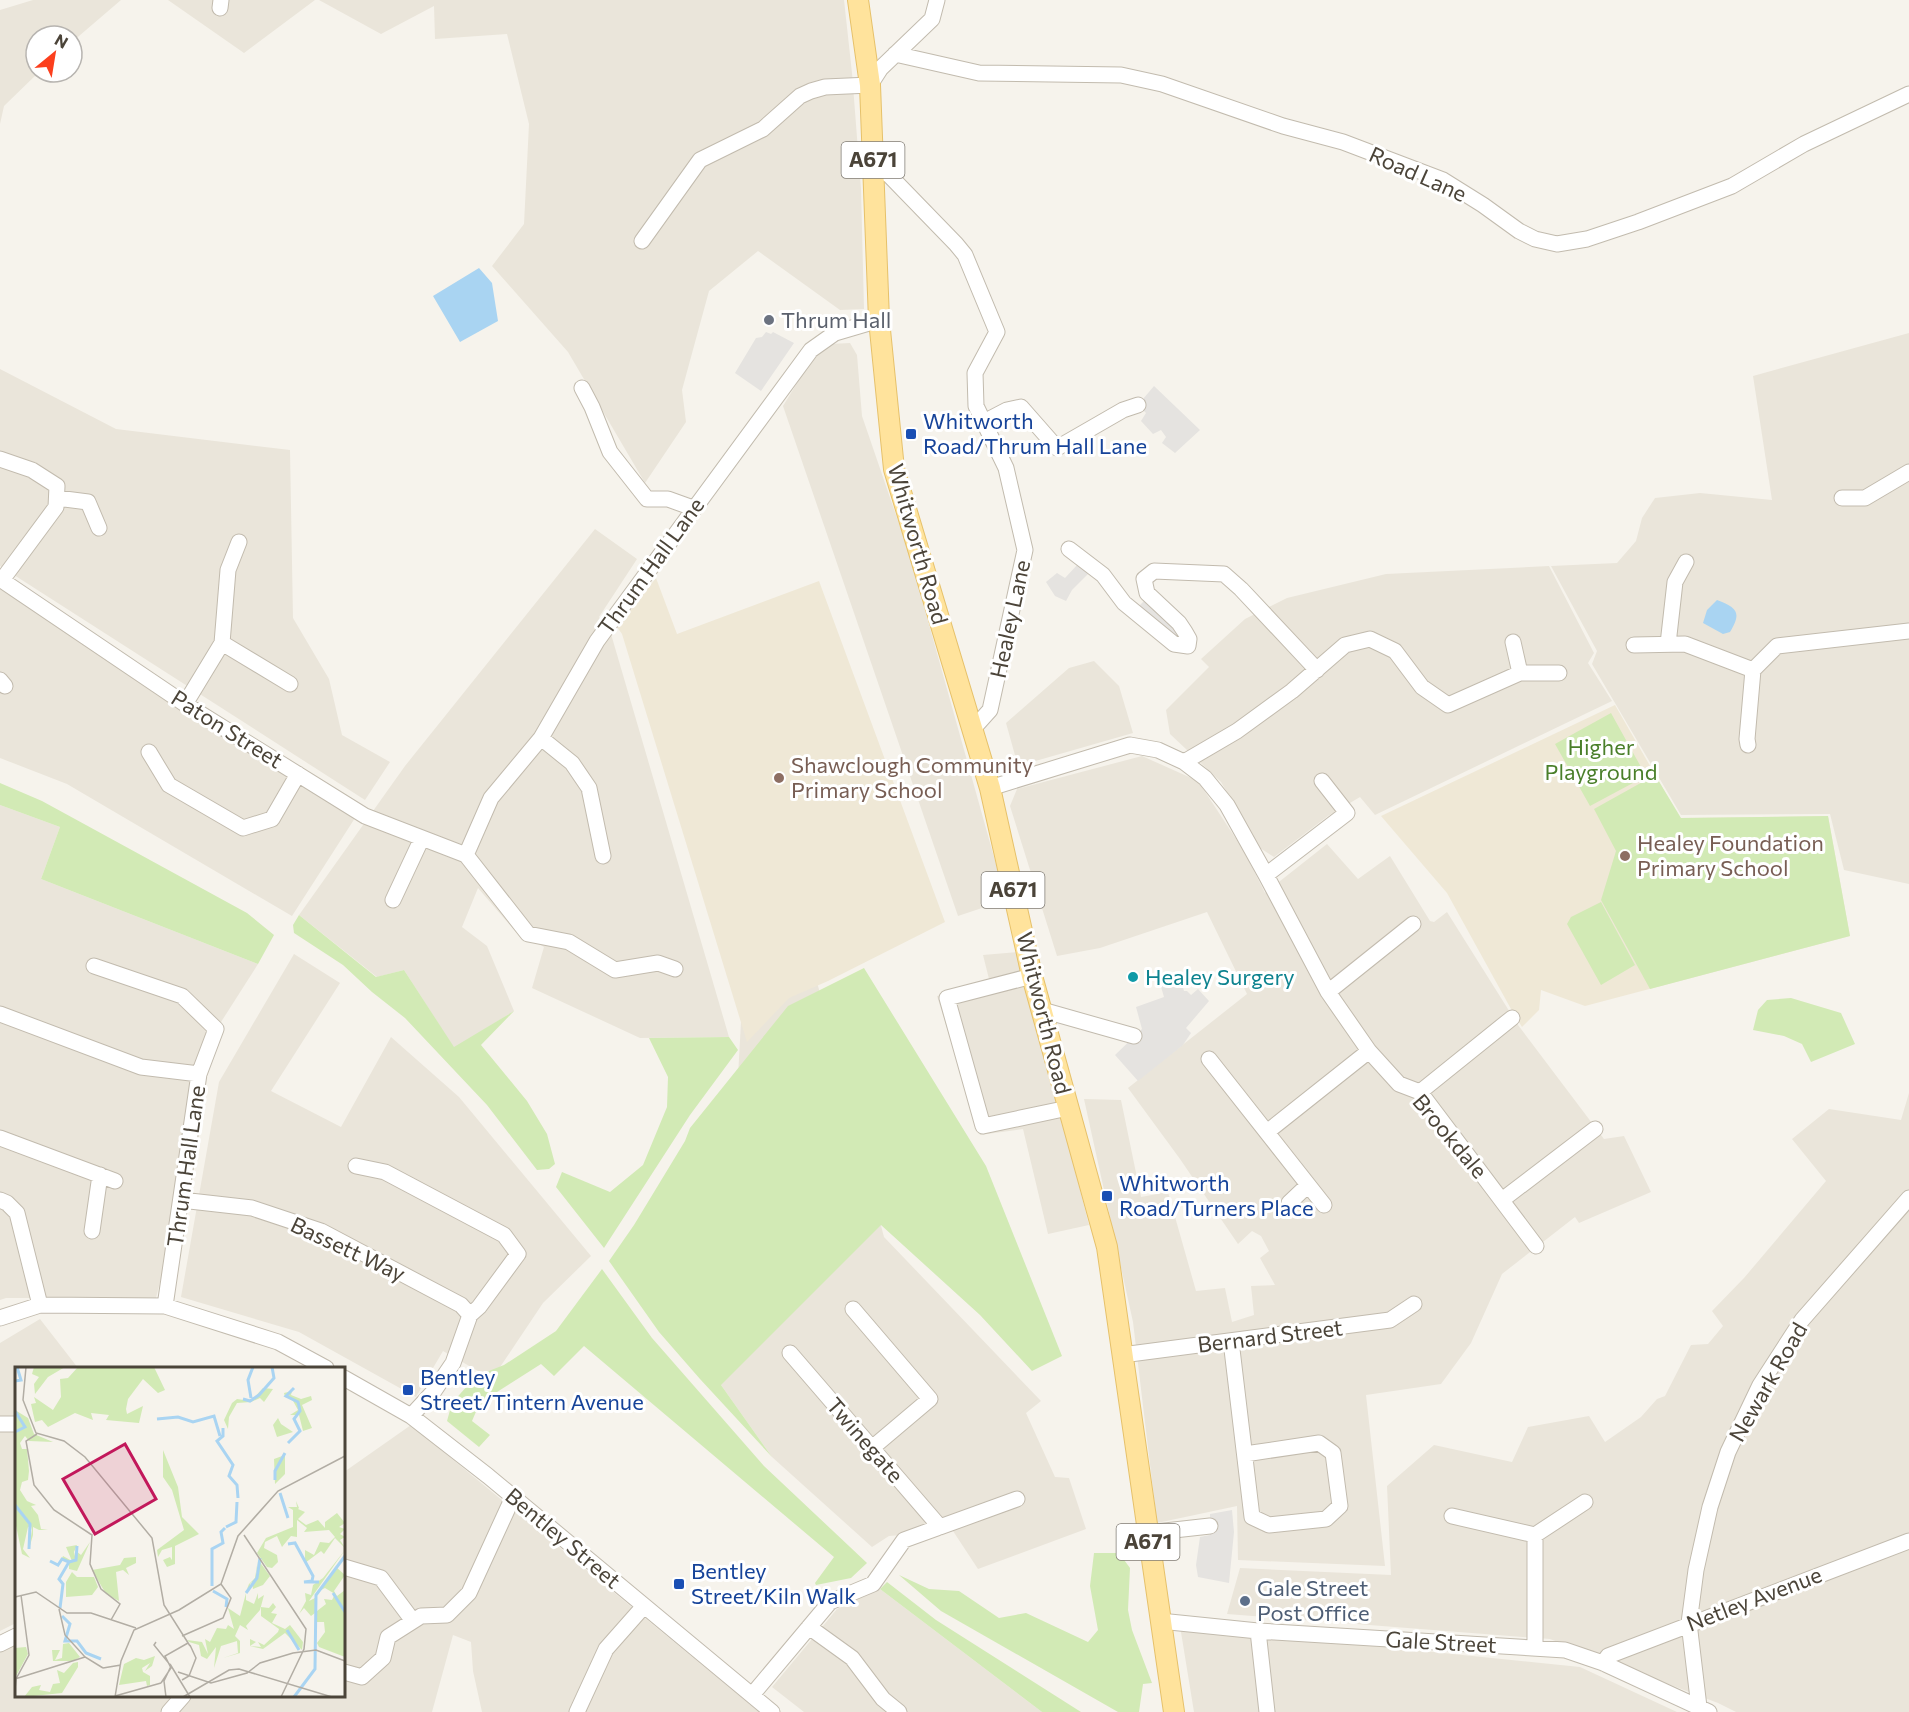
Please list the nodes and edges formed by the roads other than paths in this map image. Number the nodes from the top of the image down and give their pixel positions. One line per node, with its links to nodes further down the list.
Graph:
1 (858, 0): 4 (main road, Whitworth Road / A671)
2 (937, 0): 3 (street)
3 (895, 54): 4 (street); 5 (street, Road Lane)
4 (870, 85): 6 (main road, Whitworth Road / A671); 7 (street)
5 (1909, 94)
6 (874, 164): 8 (main road, Whitworth Road / A671); 11 (street, Healey Lane)
7 (642, 241)
8 (879, 320): 16 (street, Thrum Hall Lane); 33 (main road, Whitworth Road / A671)
9 (582, 388): 16 (street)
10 (1138, 405): 11 (street)
11 (984, 422): 33 (street, Healey Lane)
12 (0, 459): 14 (street)
13 (1909, 472): 15 (street)
14 (57, 498): 17 (street); 21 (street)
15 (1842, 498)
16 (693, 508): 34 (street, Thrum Hall Lane)
17 (99, 528)
18 (239, 542): 24 (street)
19 (1069, 549): 27 (street)
20 (1686, 562): 25 (street)
21 (1, 579): 32 (street, Paton Street)
22 (1909, 631): 28 (street)
23 (1513, 642): 29 (street)
24 (222, 643): 31 (street); 32 (street)
25 (1668, 644): 26 (street); 28 (street)
26 (1634, 645)
27 (1317, 670): 29 (street); 37 (street)
28 (1753, 670): 35 (street)
29 (1520, 673): 30 (street)
30 (1559, 673)
31 (290, 684)
32 (185, 704): 38 (street, Paton Street)
33 (972, 730): 40 (main road, Whitworth Road / A671)
34 (541, 738): 42 (street, Thrum Hall Lane); 43 (street)
35 (1748, 745)
36 (149, 753): 38 (street)
37 (1184, 762): 40 (street, Brookdale); 44 (street, Brookdale)
38 (298, 774): 41 (street, Paton Street)
39 (1322, 781): 44 (street)
40 (990, 788): 49 (main road, Whitworth Road / A671)
41 (423, 838): 42 (street, Paton Street); 45 (street)
42 (466, 855): 48 (street)
43 (603, 856)
44 (1266, 875): 50 (street, Brookdale)
45 (393, 900)
46 (1413, 924): 50 (street)
47 (94, 966): 57 (street, Thrum Hall Lane)
48 (675, 969)
49 (1032, 976): 51 (main road, Whitworth Road / A671); 59 (street)
50 (1328, 992): 55 (street, Brookdale)
51 (1042, 1010): 54 (street); 59 (main road, Whitworth Road / A671)
52 (0, 1014): 57 (street)
53 (1512, 1018): 58 (street)
54 (1134, 1036)
55 (1369, 1051): 58 (street, Brookdale); 61 (street)
56 (1209, 1059): 61 (street)
57 (200, 1074): 69 (street, Thrum Hall Lane)
58 (1420, 1092): 70 (street, Brookdale)
59 (1068, 1107): 83 (main road, Whitworth Road / A671)
60 (1595, 1129): 70 (street, Brookdale)
61 (1267, 1132): 66 (street)
62 (0, 1138): 64 (street)
63 (356, 1166): 79 (street)
64 (100, 1175): 65 (street); 73 (street)
65 (115, 1181)
66 (1308, 1185): 71 (street); 72 (street)
67 (1909, 1198): 102 (street, Newark Road)
68 (0, 1200): 76 (street)
69 (181, 1200): 77 (street, Thrum Hall Lane); 79 (street, Bassett Way)
70 (1502, 1200): 74 (street, Brookdale)
71 (1289, 1203)
72 (1324, 1205)
73 (92, 1231)
74 (1536, 1246)
75 (1414, 1304): 81 (street, Bernard Street)
76 (40, 1305): 77 (street); 80 (street)
77 (165, 1306): 84 (street)
78 (853, 1309): 87 (street)
79 (470, 1315): 86 (street)
80 (0, 1318)
81 (1231, 1341): 83 (street, Bernard Street); 88 (street)
82 (790, 1353): 87 (street, Twinegate)
83 (1122, 1355): 95 (main road, Whitworth Road / A671)
84 (324, 1367)
85 (345, 1379): 86 (street, Bentley Street)
86 (411, 1416): 89 (street, Bentley Street)
87 (872, 1448): 94 (street, Twinegate)
88 (1245, 1454): 88 (street)
89 (513, 1497): 99 (street, Bentley Street); 100 (street)
90 (1017, 1498): 94 (street)
91 (1585, 1502): 96 (street)
92 (1452, 1516): 96 (street)
93 (1210, 1526): 95 (street)
94 (940, 1527): 103 (street)
95 (1147, 1533): 101 (main road, Whitworth Road / A671)
96 (1535, 1535): 107 (street)
97 (1909, 1541): 102 (street, Netley Avenue)
98 (345, 1567): 100 (street)
99 (644, 1606): 110 (street, Bentley Street); 114 (street)
100 (413, 1621): 109 (street)
101 (1160, 1621): 104 (street, Gale Street); 117 (main road, Whitworth Road / A671)
102 (1689, 1623): 108 (street, Netley Avenue); 112 (street, Newark Road)
103 (809, 1627): 110 (street); 116 (street)
104 (1258, 1631): 107 (street, Gale Street); 118 (street)
105 (15, 1636): 106 (street)
106 (0, 1644)
107 (1535, 1647): 108 (street, Gale Street)
108 (1603, 1663): 112 (street, Gale Street)
109 (345, 1672)
110 (752, 1695): 115 (street, Bentley Street)
111 (181, 1697): 113 (street)
112 (1704, 1710)
113 (169, 1712)
114 (577, 1712)
115 (772, 1712)
116 (899, 1712)
117 (1174, 1712)
118 (1267, 1712)

